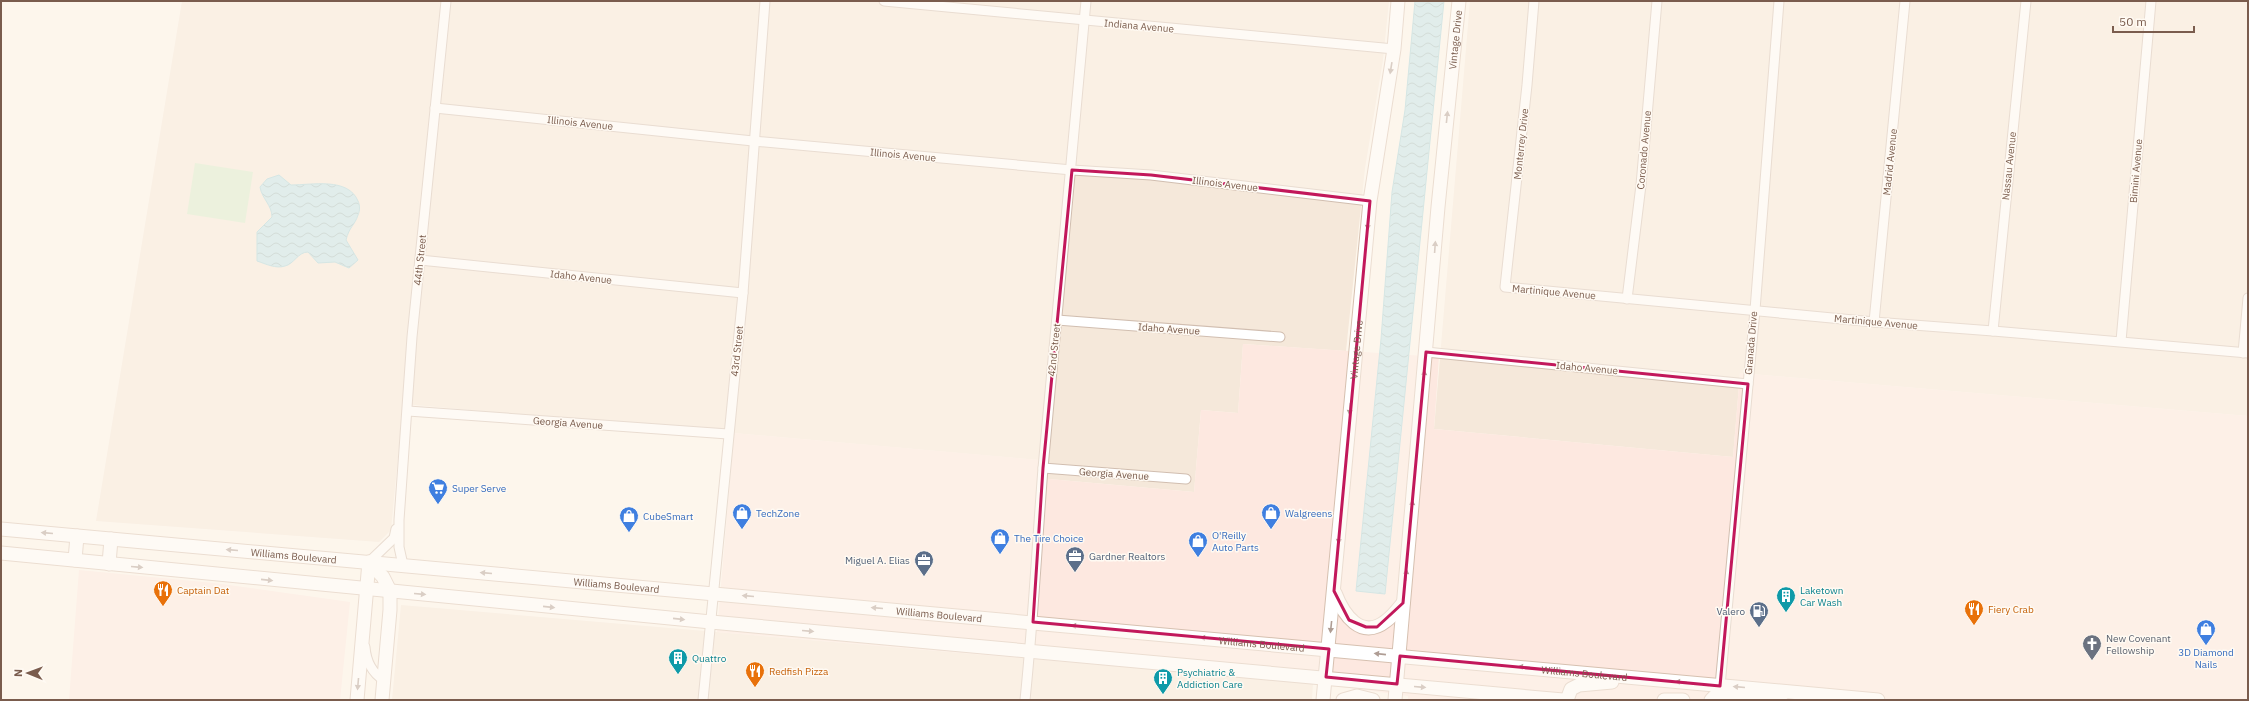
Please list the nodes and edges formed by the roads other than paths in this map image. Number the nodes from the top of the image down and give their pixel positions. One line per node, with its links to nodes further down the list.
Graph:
1 (446, 1): 15 (street, 44th Street)
2 (765, 1): 16 (street, 43rd Street)
3 (884, 1): 13 (street, Indiana Avenue)
4 (1086, 1): 13 (street, 42nd Street)
5 (1398, 1): 14 (street, Vintage Drive)
6 (1459, 1): 30 (street, Vintage Drive, one-way to 6)
7 (1534, 1): 20 (street, Monterrey Drive)
8 (1656, 1): 23 (street, Coronado Avenue)
9 (1779, 1): 24 (street, Granada Drive)
10 (1905, 1): 26 (street, Madrid Avenue)
11 (2026, 1): 27 (street, Nassau Avenue)
12 (2151, 1): 29 (street, Bimini Avenue)
13 (1085, 21): 14 (street, Indiana Avenue); 17 (street, 42nd Street)
14 (1394, 49): 18 (street, Vintage Drive, one-way to 18)
15 (435, 108): 16 (street, Illinois Avenue); 19 (street, 44th Street)
16 (753, 141): 17 (street, Illinois Avenue); 21 (street, 43rd Street)
17 (1072, 170): 18 (street, Illinois Avenue); 25 (street, 42nd Street)
18 (1370, 201): 49 (street, Vintage Drive, one-way to 49)
19 (420, 260): 21 (street, Idaho Avenue); 33 (street, 44th Street)
20 (1505, 287): 23 (street, Martinique Avenue)
21 (743, 293): 34 (street, 43rd Street)
22 (2248, 298): 31 (street)
23 (1627, 299): 24 (street, Martinique Avenue)
24 (1754, 310): 26 (street, Martinique Avenue); 32 (street, Granada Drive)
25 (1057, 320): 28 (street, Idaho Avenue); 35 (street, 42nd Street)
26 (1874, 322): 27 (street, Martinique Avenue)
27 (1993, 330): 29 (street, Martinique Avenue)
28 (1280, 337)
29 (2121, 341): 31 (street, Martinique Avenue)
30 (1426, 352): 32 (street, Idaho Avenue); 51 (street, Vintage Drive, one-way to 30)
31 (2246, 353)
32 (1748, 384): 62 (street, Granada Drive)
33 (408, 411): 34 (street, Georgia Avenue); 37 (street, 44th Street)
34 (728, 434): 50 (street, 43rd Street)
35 (1043, 468): 36 (street, Georgia Avenue); 53 (street, 42nd Street)
36 (1186, 479)
37 (399, 520): 43 (street, 44th Street); 45 (street, 44th Street)
38 (1, 529): 39 (street, Williams Boulevard, one-way to 38)
39 (77, 536): 40 (street, Williams Boulevard); 42 (street)
40 (111, 539): 43 (street, Williams Boulevard, one-way to 40); 44 (street)
41 (1, 553): 42 (street)
42 (75, 560): 44 (street)
43 (369, 562): 45 (street, Williams Boulevard); 46 (street); 47 (street)
44 (109, 564): 47 (street, one-way to 47)
45 (402, 565): 46 (street); 50 (street, Williams Boulevard, one-way to 45)
46 (383, 577): 47 (street); 48 (street)
47 (367, 590): 48 (street); 54 (street)
48 (390, 591): 52 (street, one-way to 52); 60 (street)
49 (1334, 591): 51 (street); 55 (street, Vintage Drive, one-way to 55)
50 (714, 593): 52 (street, 43rd Street); 53 (street, Williams Boulevard, one-way to 50)
51 (1403, 603): 57 (street, Vintage Drive)
52 (711, 622): 56 (street, one-way to 56); 66 (street, 43rd Street)
53 (1033, 622): 55 (street, Williams Boulevard, one-way to 53); 56 (street, 42nd Street)
54 (363, 634): 60 (street); 64 (street, one-way to 64)
55 (1328, 649): 57 (street, Williams Boulevard, one-way to 55); 58 (street, Vintage Drive)
56 (1030, 651): 58 (street); 67 (street, 42nd Street)
57 (1400, 656): 59 (street, Williams Boulevard, one-way to 57); 61 (street, Vintage Drive)
58 (1326, 677): 61 (street); 68 (street, Vintage Drive)
59 (1653, 679): 62 (street, Williams Boulevard, one-way to 59); 73 (street)
60 (384, 680): 65 (street)
61 (1397, 684): 71 (street, Vintage Drive); 72 (street, one-way to 72)
62 (1720, 686): 63 (street, Williams Boulevard, one-way to 62); 76 (street)
63 (1786, 692): 77 (street); 78 (street, Williams Boulevard)
64 (357, 700)
65 (382, 700)
66 (703, 700)
67 (1025, 700)
68 (1323, 700)
69 (1343, 700): 70 (street)
70 (1373, 700)
71 (1395, 700)
72 (1563, 700)
73 (1567, 700)
74 (1664, 700): 75 (street)
75 (1684, 700)
76 (1711, 700)
77 (1724, 700)
78 (1878, 700)

